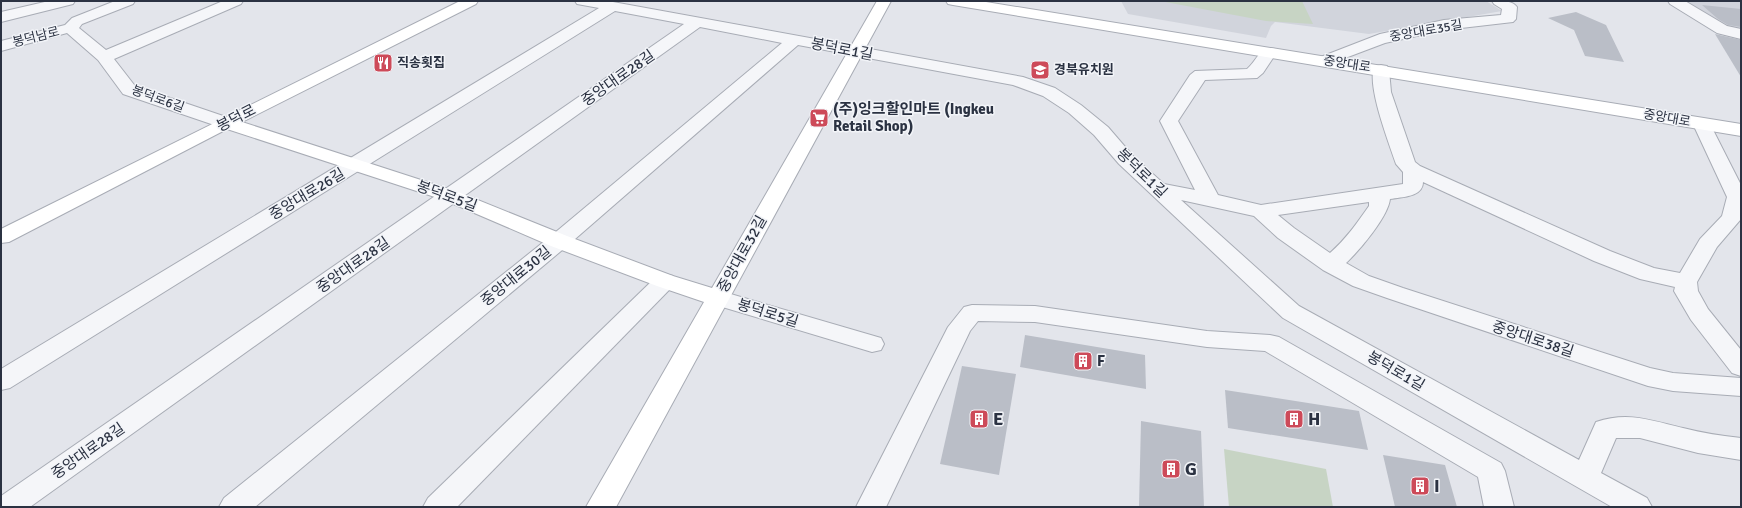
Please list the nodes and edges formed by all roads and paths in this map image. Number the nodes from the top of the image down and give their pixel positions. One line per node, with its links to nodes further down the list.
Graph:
1 (68, 1): 11 (street)
2 (128, 1): 13 (street)
3 (236, 1): 19 (street)
4 (471, 1): 22 (street, 봉덕로)
5 (582, 1): 10 (street, 봉덕로1길)
6 (884, 1): 17 (street, 중앙대로32길)
7 (953, 1): 18 (street, 중앙대로)
8 (1499, 1): 20 (street, 중앙대로35길)
9 (1675, 1): 14 (street)
10 (614, 6): 12 (street, 봉덕로1길); 25 (street, 중앙대로26길)
11 (1, 17)
12 (698, 22): 15 (street, 봉덕로1길); 29 (street, 중앙대로28길)
13 (70, 28): 16 (street, 봉덕남로); 19 (street, 봉덕로6길)
14 (1741, 34)
15 (795, 40): 17 (street, 봉덕로1길); 35 (street, 중앙대로30길)
16 (1, 46)
17 (855, 52): 27 (street, 봉덕로1길); 39 (street, 중앙대로32길)
18 (1269, 52): 20 (street, 중앙대로); 31 (street)
19 (104, 57): 22 (street, 봉덕로6길)
20 (1324, 61): 21 (street, 중앙대로)
21 (1381, 70): 23 (street, 중앙대로); 26 (street)
22 (226, 122): 25 (street, 봉덕로5길); 34 (street, 봉덕로)
23 (1702, 124): 24 (street, 중앙대로); 30 (street)
24 (1741, 130)
25 (355, 165): 29 (street, 봉덕로5길); 42 (street, 중앙대로26길)
26 (1413, 170): 28 (street, 중앙대로38길); 38 (street)
27 (1158, 190): 31 (street, 중앙대로38길); 45 (street, 봉덕로1길)
28 (1381, 194): 32 (street, 중앙대로38길); 36 (street)
29 (451, 196): 35 (street, 봉덕로5길); 46 (street, 중앙대로28길)
30 (1739, 198): 33 (street)
31 (1210, 199): 32 (street, 중앙대로38길)
32 (1261, 211): 36 (street, 중앙대로38길)
33 (1737, 218): 38 (street)
34 (1, 237)
35 (559, 241): 37 (street, 봉덕로5길); 47 (street, 중앙대로30길)
36 (1331, 265): 43 (street, 중앙대로38길)
37 (665, 281): 39 (street, 봉덕로5길); 48 (street)
38 (1686, 282): 41 (street)
39 (717, 298): 40 (street, 봉덕로5길); 49 (street, 중앙대로32길)
40 (872, 344)
41 (1740, 363)
42 (1, 381)
43 (1741, 387)
44 (1741, 449): 45 (street)
45 (1585, 478): 52 (street, 봉덕로1길)
46 (8, 507)
47 (234, 507)
48 (438, 507)
49 (601, 507)
50 (871, 507): 51 (street)
51 (1499, 507)
52 (1637, 507)

